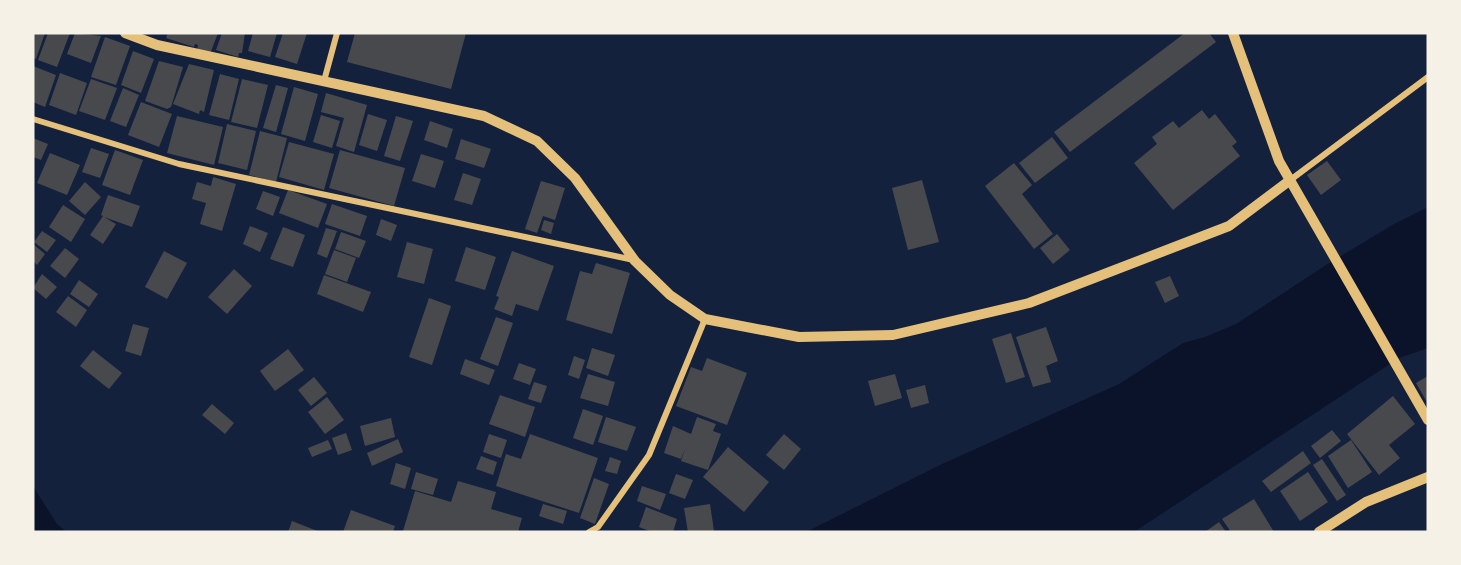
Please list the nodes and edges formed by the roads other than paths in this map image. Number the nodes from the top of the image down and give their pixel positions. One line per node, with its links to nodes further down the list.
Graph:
1 (125, 33): 5 (street)
2 (337, 33): 5 (street)
3 (1233, 33): 7 (street)
4 (1428, 77): 7 (street)
5 (324, 81): 8 (street)
6 (33, 119): 8 (street)
7 (1289, 181): 9 (street); 10 (street)
8 (635, 261): 9 (street)
9 (705, 319): 12 (street)
10 (1428, 420)
11 (1428, 477): 13 (street)
12 (590, 532)
13 (1319, 532)

